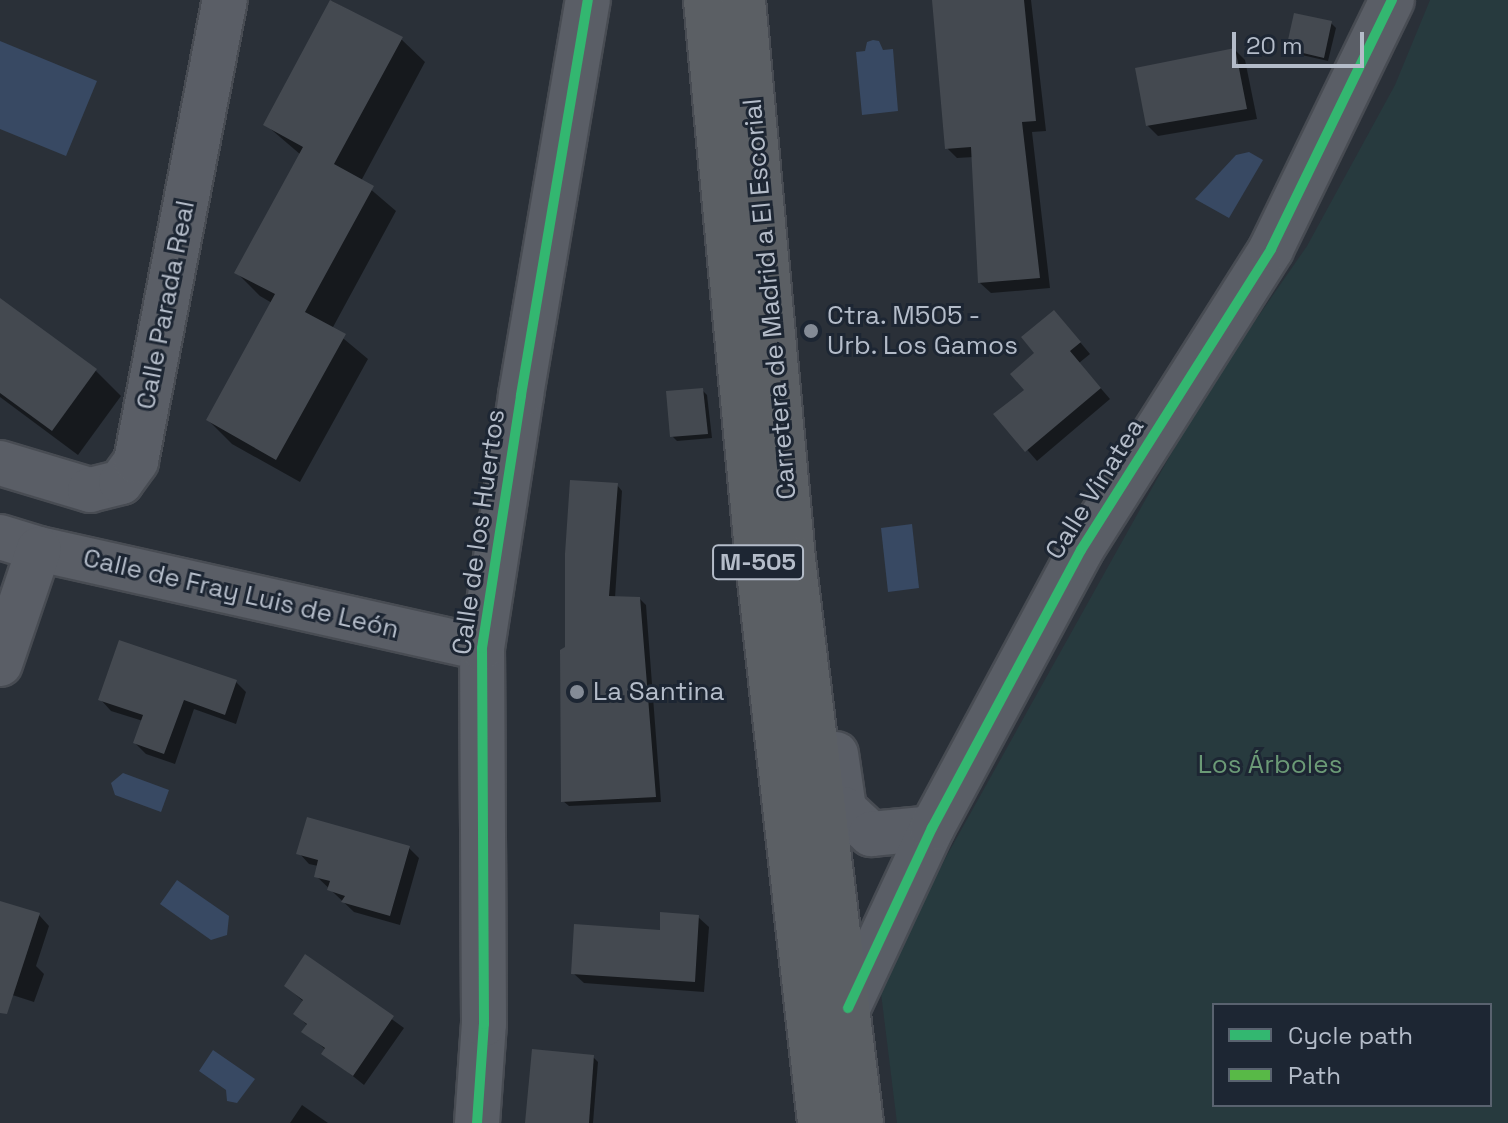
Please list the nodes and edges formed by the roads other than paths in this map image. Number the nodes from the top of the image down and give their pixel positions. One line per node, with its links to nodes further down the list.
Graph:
1 (225, 0): 6 (street, Calle Parada Real)
2 (588, 0): 9 (street, Calle de los Huertos)
3 (706, 0): 13 (highway, Carretera de Madrid a El Escorial / M-505)
4 (743, 0): 8 (highway, Carretera de Madrid a El Escorial / M-505)
5 (1392, 0): 11 (street, Calle Vinatea)
6 (0, 463)
7 (20, 543): 9 (street, Calle de Fray Luis de León); 10 (street)
8 (793, 559): 11 (street); 12 (highway, Carretera de Madrid a El Escorial / M-505)
9 (482, 648): 14 (street, Calle de los Huertos)
10 (0, 664)
11 (932, 828): 12 (street, Calle Vinatea)
12 (848, 1008): 17 (highway, Carretera de Madrid a El Escorial / M-505)
13 (812, 1052): 15 (street); 16 (highway, Carretera de Madrid a El Escorial / M-505)
14 (477, 1123)
15 (801, 1123)
16 (820, 1123)
17 (861, 1123)

